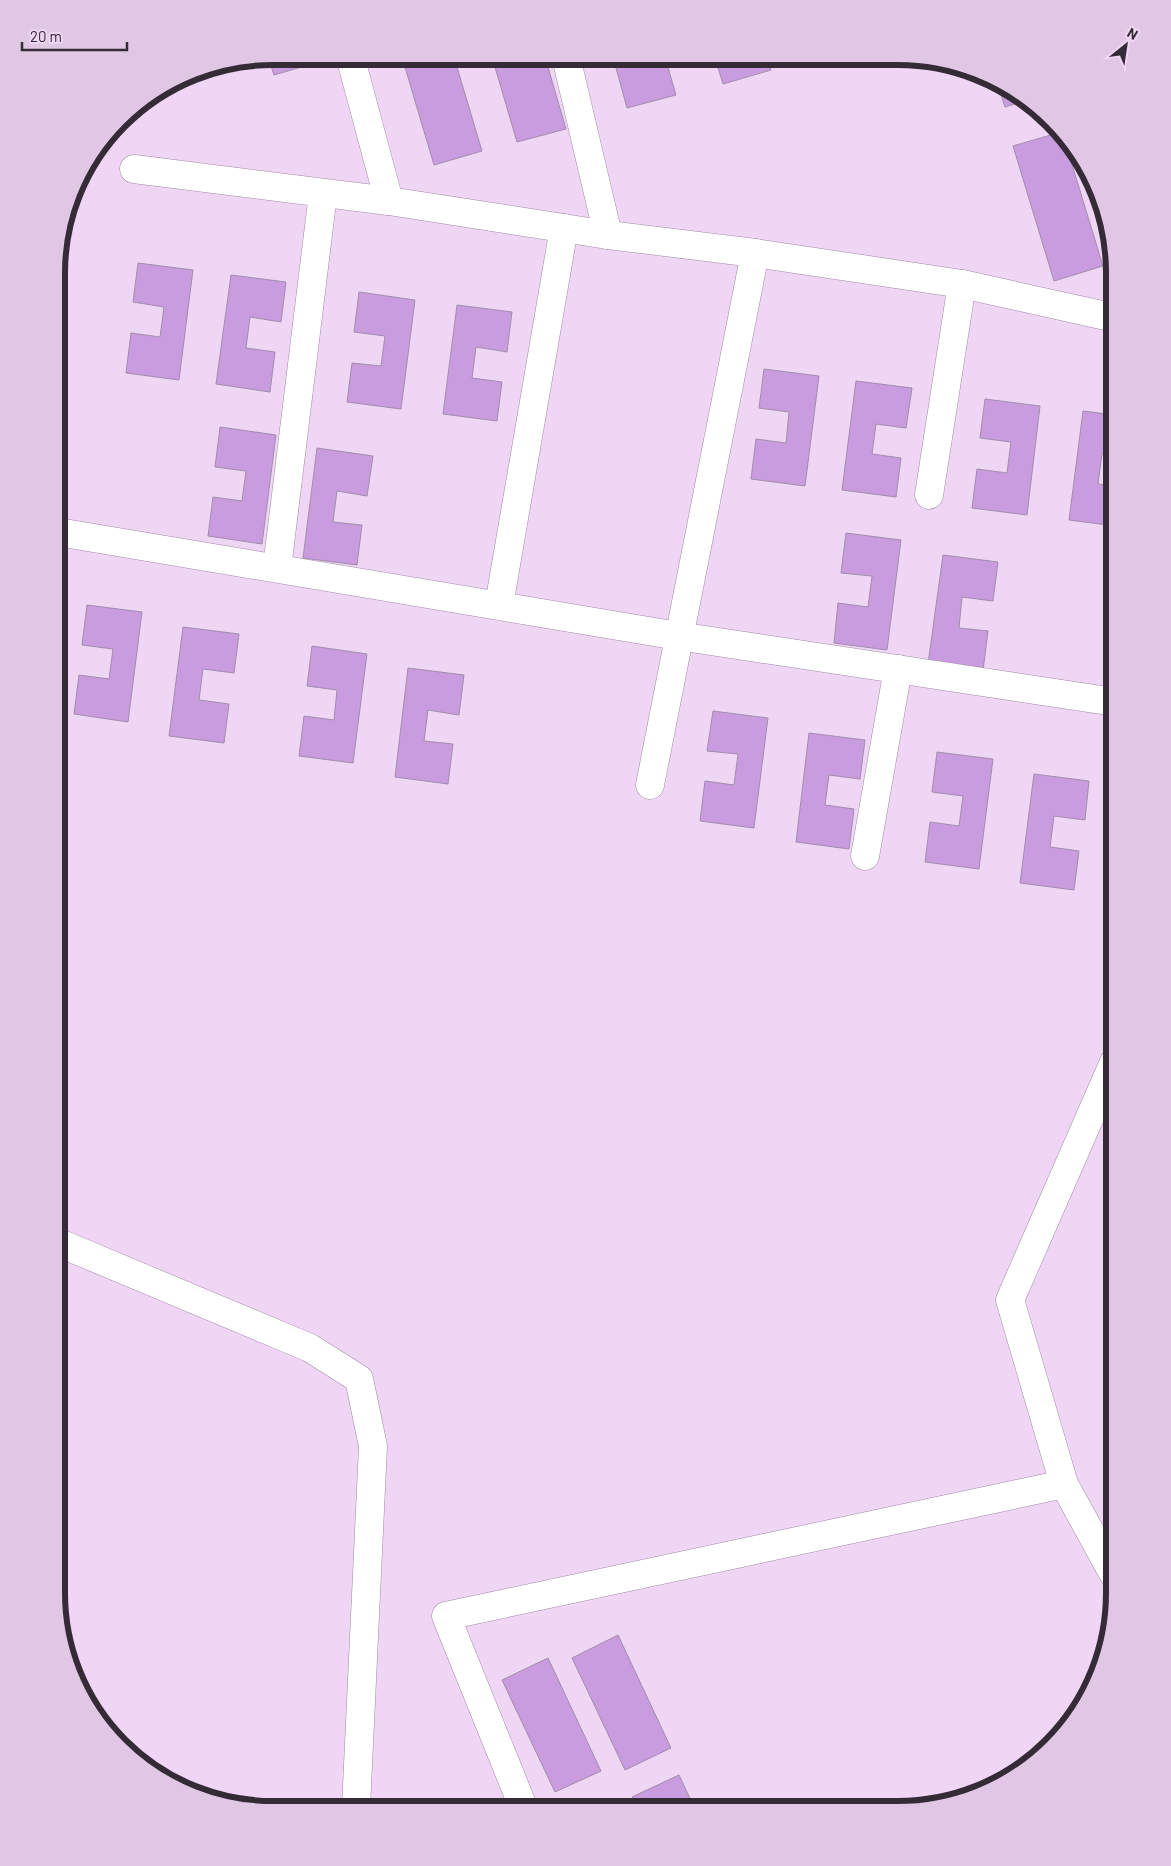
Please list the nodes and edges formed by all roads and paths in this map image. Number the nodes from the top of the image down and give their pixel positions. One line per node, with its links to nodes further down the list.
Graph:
1 (352, 65): 5 (street)
2 (568, 65): 7 (street)
3 (134, 169): 4 (street)
4 (323, 194): 5 (street); 13 (street)
5 (389, 201): 6 (street)
6 (564, 228): 7 (street); 14 (street)
7 (608, 235): 8 (street)
8 (755, 253): 9 (street); 15 (street)
9 (962, 284): 10 (street); 11 (street)
10 (1106, 316)
11 (929, 495)
12 (65, 533): 13 (street)
13 (277, 568): 14 (street)
14 (499, 605): 15 (street)
15 (678, 636): 16 (street); 18 (street)
16 (898, 669): 17 (street); 19 (street)
17 (1106, 701)
18 (650, 785)
19 (865, 856)
20 (1106, 1080): 22 (street)
21 (65, 1245): 24 (street)
22 (1064, 1484): 23 (street); 25 (street)
23 (1106, 1560)
24 (356, 1801)
25 (521, 1801)

